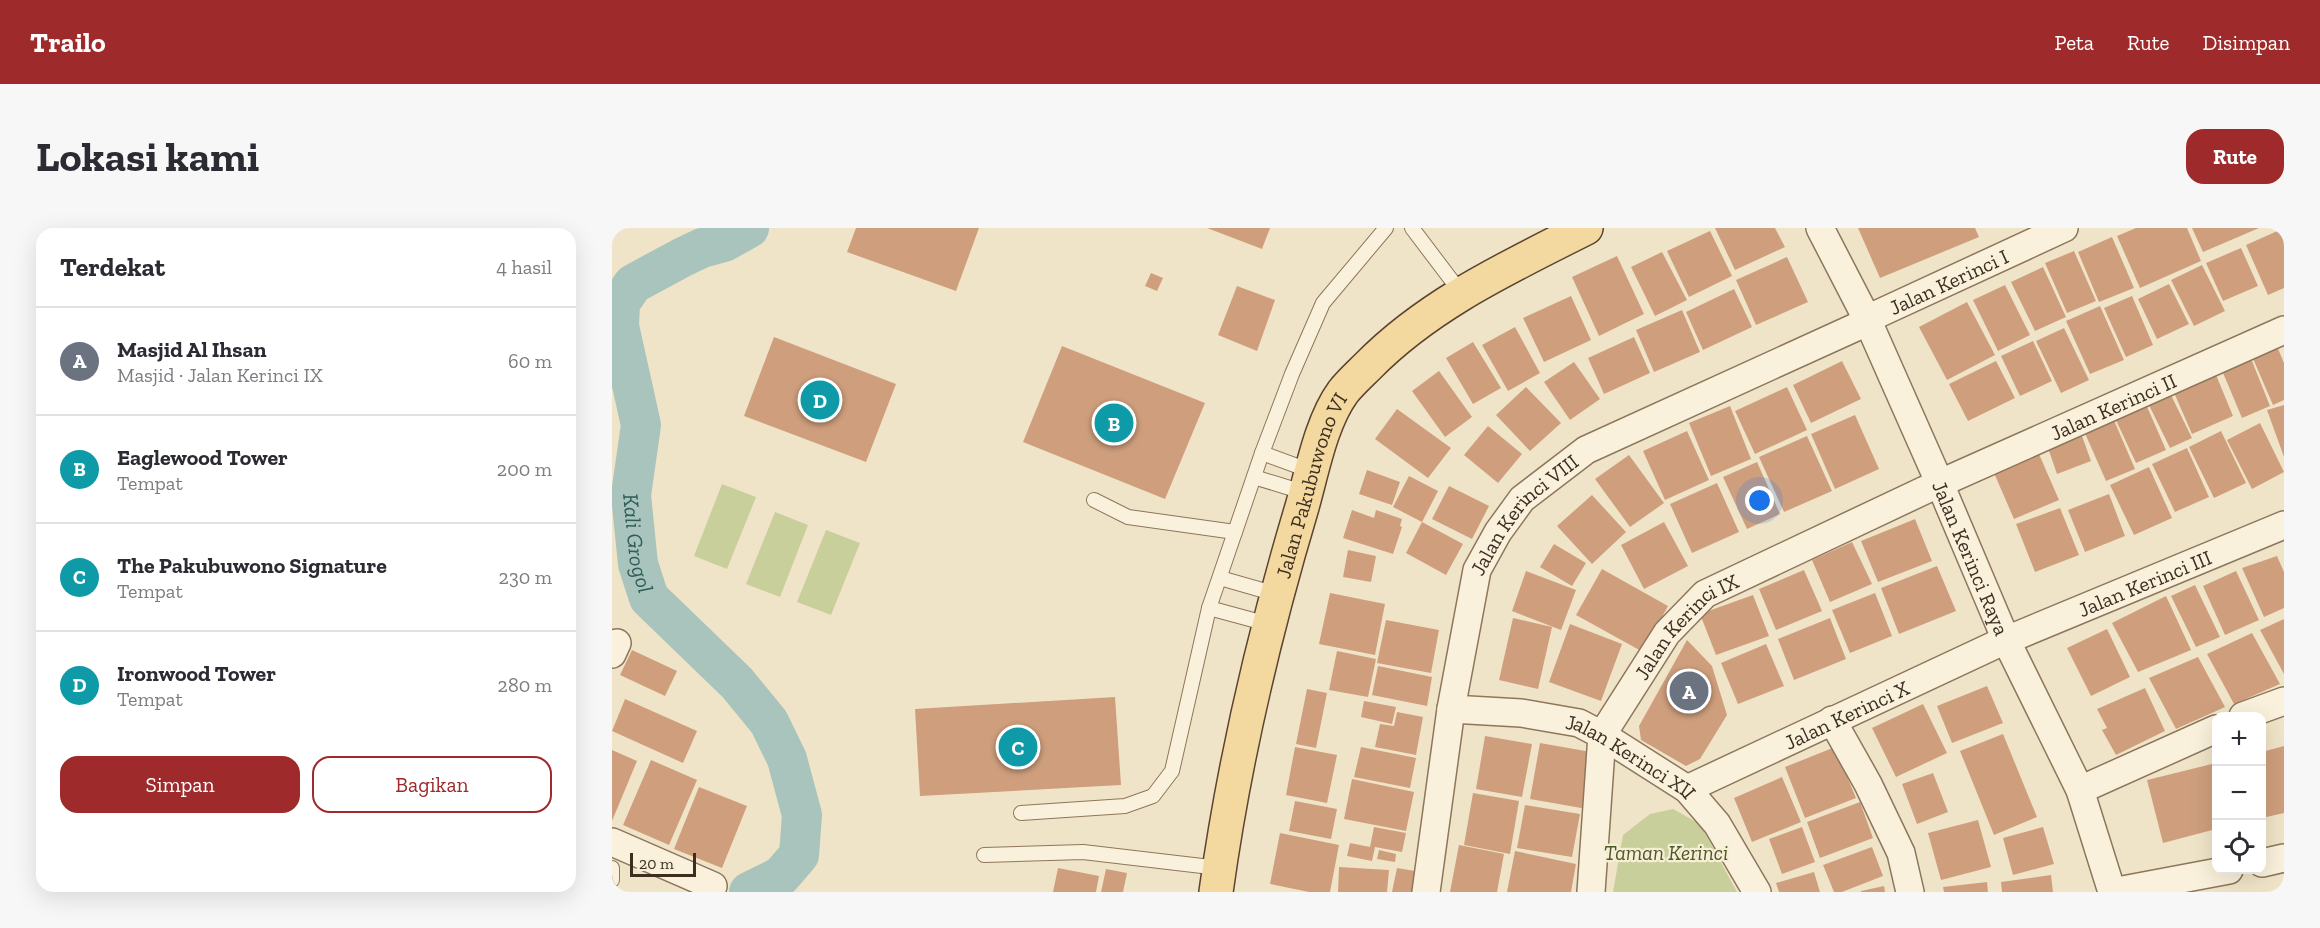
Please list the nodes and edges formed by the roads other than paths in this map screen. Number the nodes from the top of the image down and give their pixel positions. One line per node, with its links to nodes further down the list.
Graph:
1 (1386, 228): 9 (lane)
2 (1412, 228): 6 (lane)
3 (1586, 228): 6 (main road, Jalan Pakubuwono VI)
4 (1820, 228): 7 (street, Jalan Kerinci Raya)
5 (2064, 228): 7 (street, Jalan Kerinci I)
6 (1462, 294): 11 (main road, Jalan Pakubuwono VI)
7 (1867, 320): 12 (street, Jalan Kerinci Raya); 21 (street, Jalan Kerinci VIII)
8 (2284, 330): 12 (street, Jalan Kerinci II)
9 (1262, 453): 10 (lane); 11 (lane)
10 (1254, 477): 11 (lane); 15 (lane)
11 (1309, 482): 18 (main road, Jalan Pakubuwono VI)
12 (1940, 484): 19 (street, Jalan Kerinci Raya); 25 (street, Jalan Kerinci IX)
13 (1094, 500): 15 (lane)
14 (2284, 525): 19 (street, Jalan Kerinci III)
15 (1235, 532): 16 (lane)
16 (1220, 578): 17 (lane); 18 (lane)
17 (1209, 608): 18 (lane); 28 (lane)
18 (1272, 609): 36 (main road, Jalan Pakubuwono VI)
19 (2006, 640): 23 (street, Jalan Kerinci X); 27 (street, Jalan Kerinci Raya)
20 (2284, 701): 22 (street)
21 (1451, 709): 25 (street, Jalan Kerinci XII); 38 (street, Jalan Kerinci VIII)
22 (2256, 712)
23 (1832, 720): 26 (street, Jalan Kerinci X); 41 (street)
24 (2212, 731): 27 (street)
25 (1602, 735): 26 (street, Jalan Kerinci XII); 39 (street, Jalan Kerinci IX)
26 (1687, 789): 40 (street, Jalan Kerinci XII)
27 (2080, 790): 42 (street, Jalan Kerinci Raya)
28 (1022, 813)
29 (612, 842): 37 (street)
30 (984, 855): 36 (lane)
31 (2284, 858): 32 (street)
32 (2266, 862)
33 (612, 868): 35 (lane)
34 (2225, 878): 42 (street)
35 (612, 880)
36 (1215, 884)
37 (713, 886)
38 (1426, 892)
39 (1591, 892)
40 (1757, 892)
41 (1910, 892)
42 (2112, 892)

